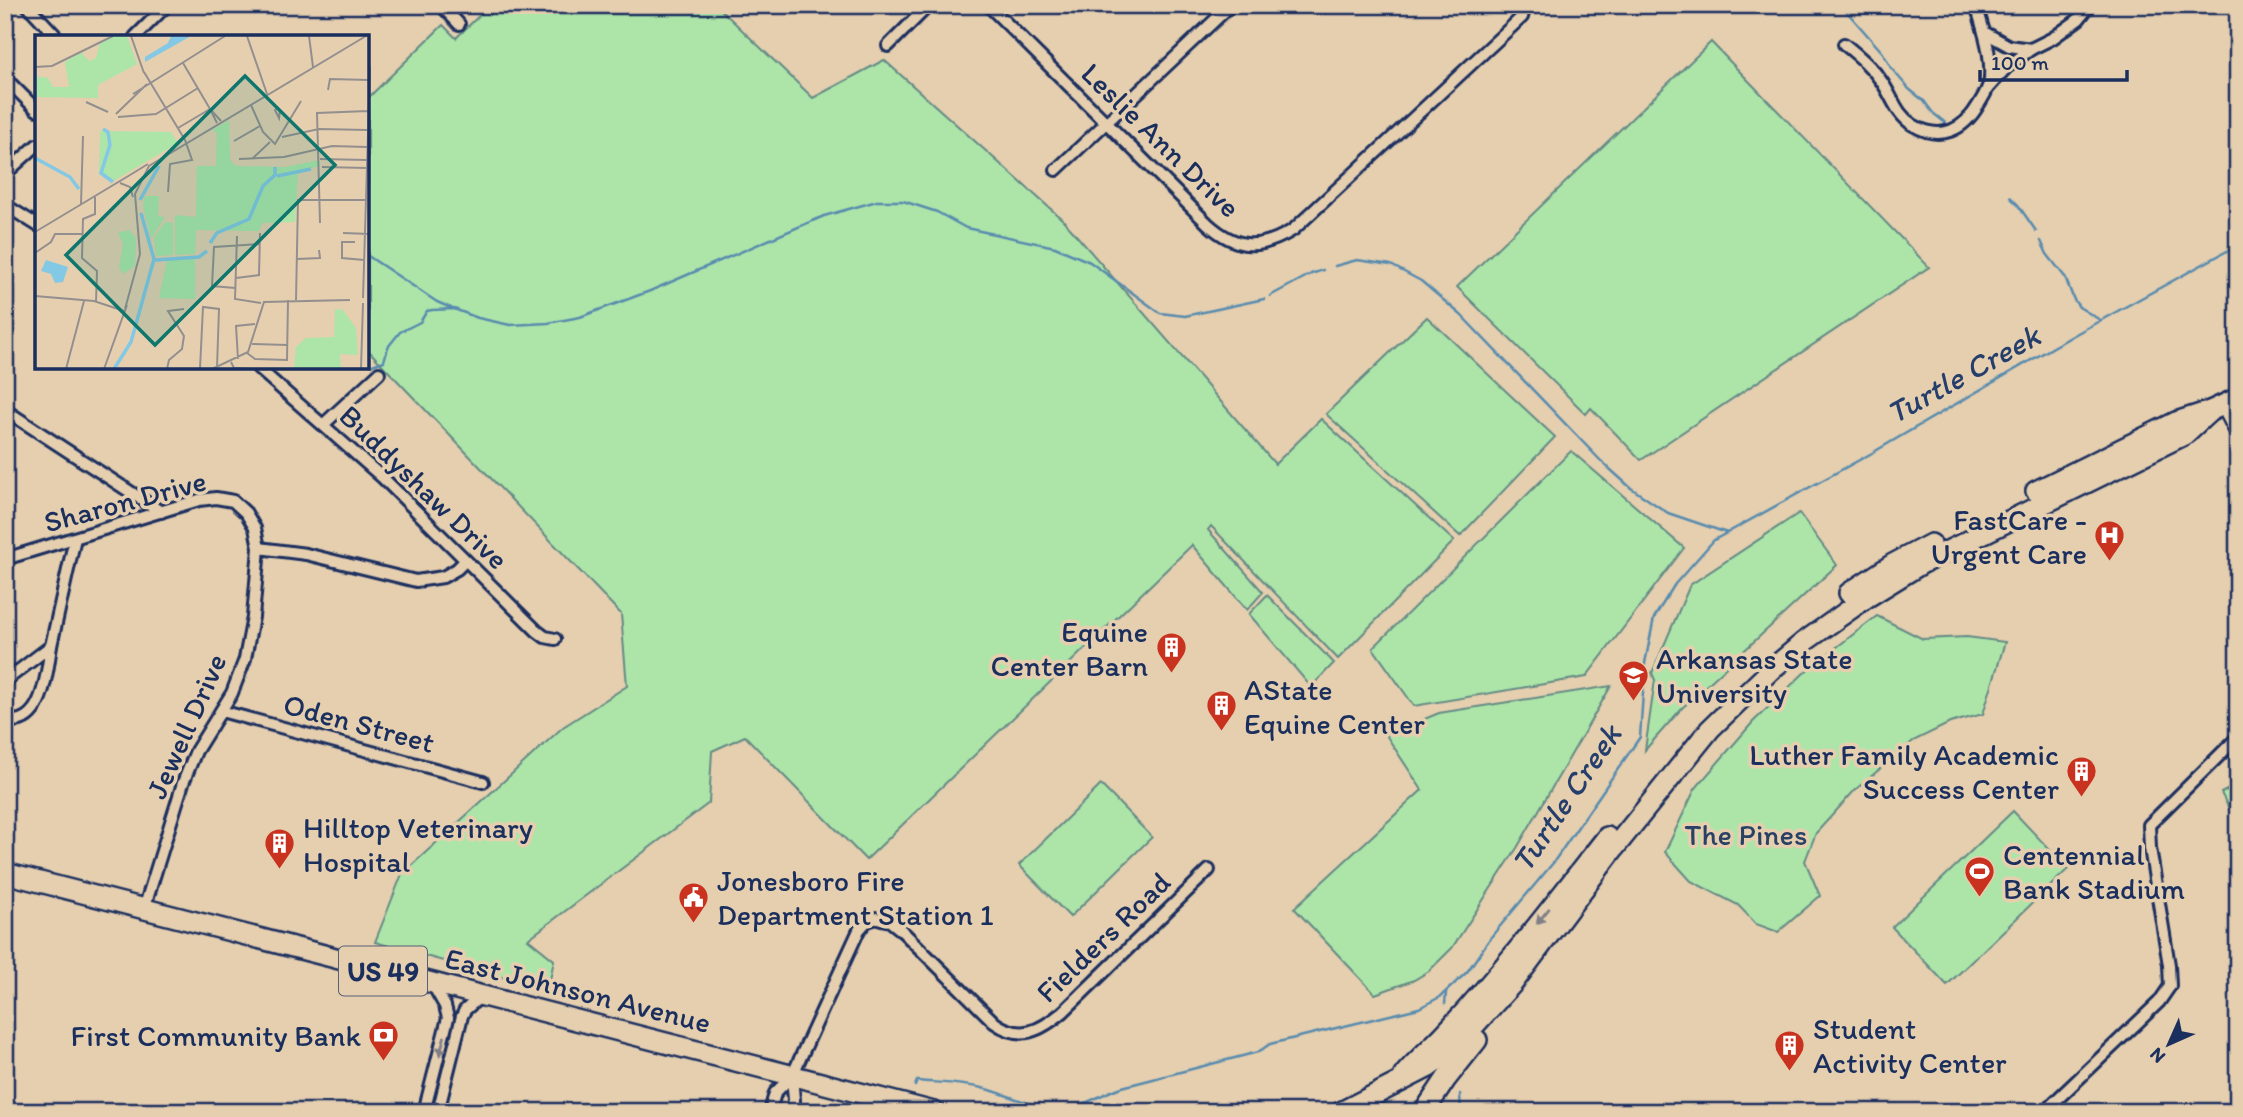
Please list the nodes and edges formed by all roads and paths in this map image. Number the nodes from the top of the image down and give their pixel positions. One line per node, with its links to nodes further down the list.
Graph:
1 (27, 5): 12 (street)
2 (167, 5): 13 (street)
3 (929, 5): 15 (street)
4 (988, 5): 20 (street, Leslie Ann Drive)
5 (1231, 5): 20 (street)
6 (1525, 5): 20 (street, Leslie Ann Drive)
7 (1976, 5): 11 (street)
8 (2090, 5): 16 (street)
9 (448, 8): 10 (street)
10 (460, 24)
11 (1984, 32): 16 (street); 18 (street)
12 (55, 35)
13 (137, 35)
14 (1844, 44): 18 (street)
15 (888, 46)
16 (2031, 49): 18 (street)
17 (5, 78): 19 (street)
18 (1989, 87)
19 (35, 108)
20 (1106, 123): 22 (street)
21 (35, 147): 23 (street)
22 (1056, 170)
23 (5, 174)
24 (5, 205): 25 (street)
25 (35, 224)
26 (259, 369): 30 (street, Buddyshaw Drive)
27 (379, 373): 30 (street)
28 (2224, 404): 31 (street); 49 (highway); 52 (highway, one-way to 52)
29 (5, 410): 32 (street)
30 (324, 424): 37 (street, Buddyshaw Drive)
31 (2238, 431)
32 (161, 512): 33 (street, Sharon Drive); 34 (street, Sharon Drive)
33 (250, 519): 35 (street, Jewell Drive)
34 (75, 538): 36 (street, Sharon Drive); 39 (street)
35 (259, 548): 37 (street); 41 (street, Jewell Drive)
36 (5, 559)
37 (465, 561): 38 (street, Buddyshaw Drive)
38 (555, 639)
39 (51, 646): 40 (street); 42 (street)
40 (5, 681)
41 (221, 711): 44 (street, Oden Street); 47 (street, Jewell Drive)
42 (5, 720)
43 (2238, 737): 60 (street)
44 (483, 782)
45 (1209, 870): 51 (street, Fielders Road)
46 (5, 873): 47 (highway, East Johnson Avenue / US 49)
47 (144, 909): 48 (highway, East Johnson Avenue / US 49)
48 (432, 983): 50 (highway, East Johnson Avenue / US 49); 53 (street, one-way to 53)
49 (1513, 983): 52 (highway); 59 (highway)
50 (481, 996): 51 (highway, East Johnson Avenue / US 49); 54 (street)
51 (792, 1076): 55 (street); 56 (street); 57 (highway, East Johnson Avenue / US 49)
52 (1397, 1083): 58 (highway)
53 (424, 1112)
54 (438, 1112)
55 (770, 1112)
56 (791, 1112)
57 (933, 1112)
58 (1341, 1112)
59 (1424, 1112)
60 (2044, 1112)

